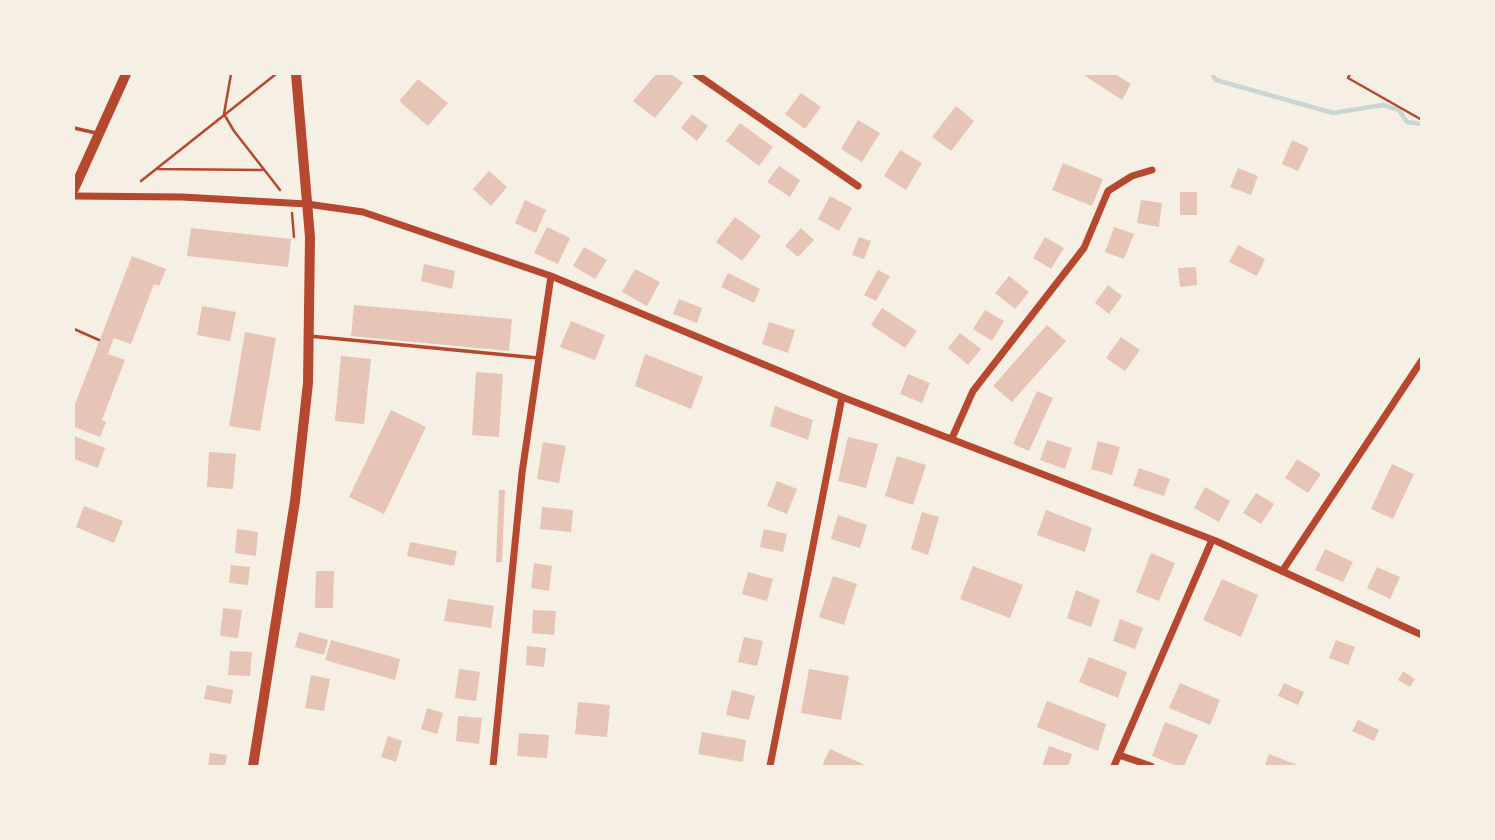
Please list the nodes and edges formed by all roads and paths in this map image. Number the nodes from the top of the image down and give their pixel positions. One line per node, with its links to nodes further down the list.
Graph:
1 (126, 74): 10 (main road)
2 (231, 74): 7 (path)
3 (276, 74): 7 (path)
4 (296, 74): 19 (main road)
5 (696, 74): 15 (street)
6 (1349, 76): 8 (path)
7 (224, 114): 11 (path); 12 (path)
8 (1422, 120)
9 (74, 128): 10 (lane)
10 (98, 133): 16 (main road)
11 (158, 169): 12 (path); 14 (path)
12 (262, 170): 18 (path)
13 (1152, 170): 28 (street)
14 (141, 181)
15 (858, 186)
16 (74, 189)
17 (74, 196): 18 (street)
18 (291, 203): 19 (street); 20 (path)
19 (307, 204): 21 (street); 23 (main road)
20 (294, 237)
21 (551, 276): 25 (street); 27 (street)
22 (74, 329): 24 (path)
23 (309, 336): 25 (lane); 33 (main road)
24 (99, 340)
25 (541, 359): 34 (street)
26 (1422, 360): 30 (street)
27 (842, 397): 28 (street); 35 (street)
28 (951, 438): 29 (street)
29 (1212, 540): 30 (street); 32 (street)
30 (1283, 570): 31 (street)
31 (1422, 635)
32 (1118, 755): 36 (street); 37 (street)
33 (253, 766)
34 (493, 766)
35 (770, 766)
36 (1114, 766)
37 (1151, 766)

